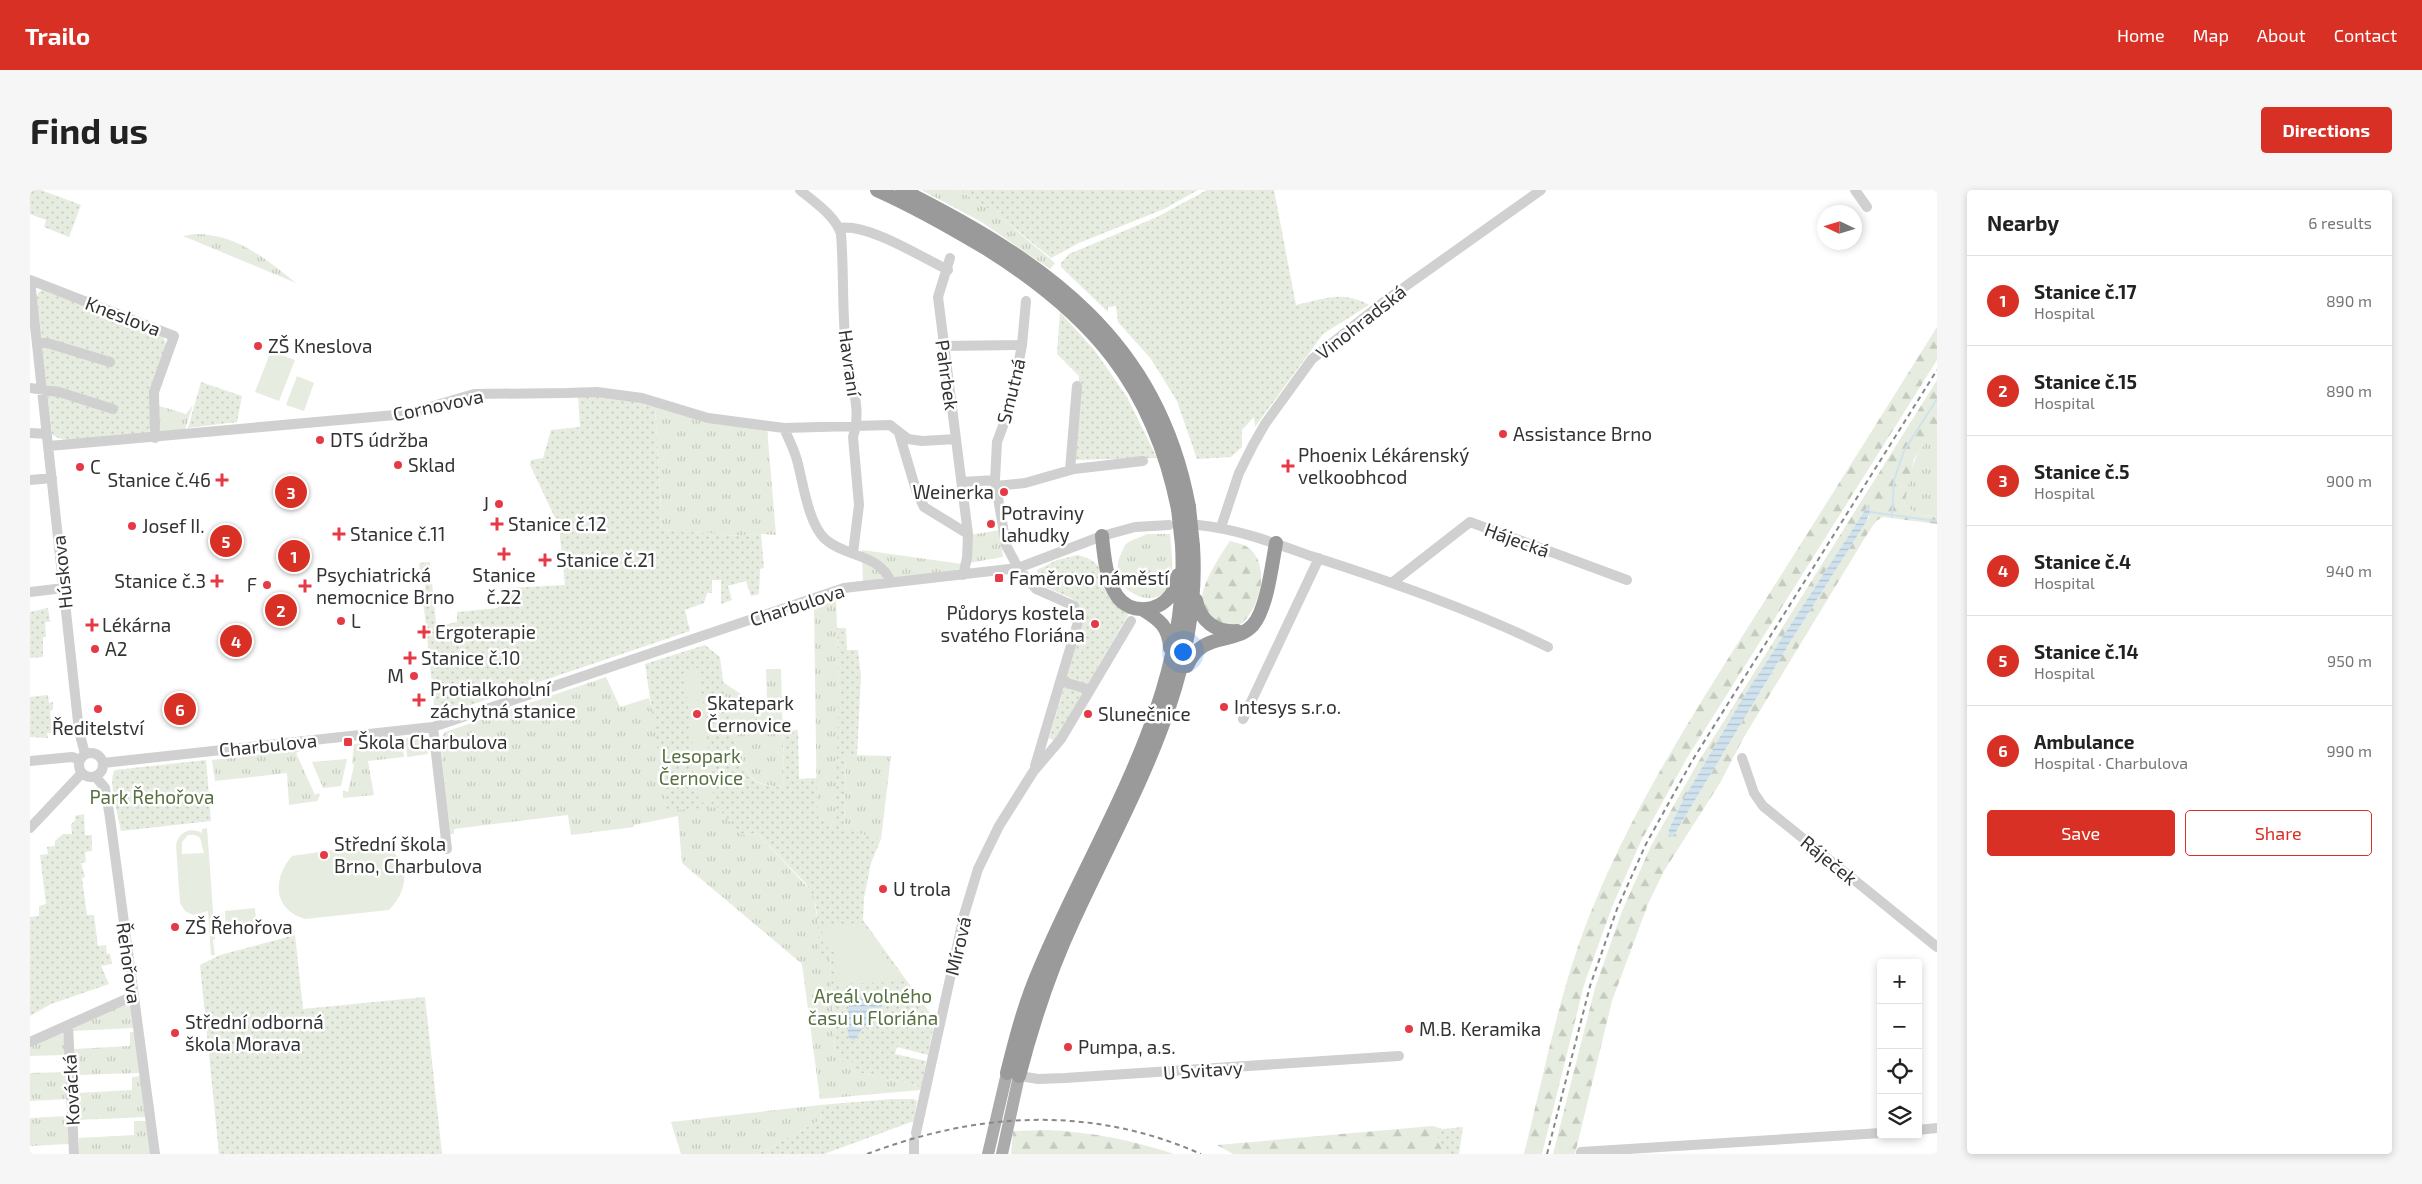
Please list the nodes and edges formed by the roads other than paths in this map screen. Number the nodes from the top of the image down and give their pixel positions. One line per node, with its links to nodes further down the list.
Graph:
1 (800, 190): 8 (street)
2 (877, 190): 35 (highway)
3 (902, 190): 35 (highway)
4 (1541, 190): 6 (street, Vinohradská)
5 (1855, 190): 7 (street)
6 (1526, 194): 38 (street, Vinohradská)
7 (1867, 207)
8 (839, 228): 10 (street); 22 (street, Havraní)
9 (950, 258): 10 (street, Pahrbek)
10 (948, 270): 14 (street, Pahrbek)
11 (30, 280): 13 (street, Húskova); 26 (street, Kneslova)
12 (1026, 301): 15 (street, Smutná)
13 (37, 343): 16 (street); 19 (street, Húskova)
14 (943, 346): 15 (street); 27 (street, Pahrbek)
15 (1022, 346): 34 (street, Smutná)
16 (110, 362)
17 (1077, 386): 30 (street)
18 (30, 388): 19 (street)
19 (42, 390): 20 (street); 25 (street, Húskova)
20 (113, 409)
21 (784, 428): 22 (street, Cornovova); 26 (street, Cornovova); 43 (street)
22 (856, 428): 24 (street, Cornovova); 43 (street, Havraní)
23 (30, 432): 25 (street)
24 (899, 433): 27 (street); 39 (street)
25 (46, 434): 28 (street, Húskova)
26 (155, 438): 28 (street, Cornovova)
27 (956, 439): 33 (street, Pahrbek)
28 (48, 446): 31 (street, Húskova)
29 (1143, 461): 30 (street)
30 (1070, 470): 34 (street)
31 (52, 478): 32 (street); 50 (street, Húskova)
32 (30, 480)
33 (962, 482): 34 (street); 39 (street, Pahrbek)
34 (995, 483): 45 (street, Smutná)
35 (1183, 508): 42 (highway, bridge)
36 (1169, 525): 40 (street, Charbulova)
37 (1198, 525): 38 (street)
38 (1221, 527): 41 (street)
39 (968, 534): 46 (street, Pahrbek)
40 (1102, 536): 45 (street, Charbulova); 53 (highway)
41 (1276, 543): 44 (street); 55 (highway)
42 (1187, 545): 51 (highway); 53 (highway); 57 (highway)
43 (853, 553): 48 (street)
44 (1320, 558): 49 (street); 61 (street)
45 (1018, 568): 46 (street, Charbulova); 58 (street)
46 (963, 574): 48 (street, Charbulova)
47 (1627, 580): 49 (street, Hájecká)
48 (891, 582): 62 (street, Charbulova)
49 (1393, 582): 56 (street)
50 (64, 588): 52 (street); 63 (street, Húskova)
51 (1194, 590): 55 (highway); 59 (highway)
52 (30, 592)
53 (1142, 609): 57 (highway)
54 (1131, 621): 60 (street)
55 (1243, 631): 59 (highway)
56 (1548, 647)
57 (1171, 668): 77 (highway)
58 (1062, 681): 60 (street); 67 (street)
59 (1176, 689): 77 (highway)
60 (1090, 690): 67 (street)
61 (1243, 719)
62 (433, 727): 66 (street, Charbulova); 71 (street)
63 (82, 757): 65 (street); 66 (street); 68 (street)
64 (1742, 758): 72 (street, Ráječek)
65 (30, 761)
66 (103, 763): 69 (street)
67 (1033, 772): 84 (street, Mírová)
68 (82, 774): 69 (street); 70 (street)
69 (95, 776): 73 (street, Řehořova)
70 (30, 828)
71 (447, 849)
72 (1937, 947)
73 (134, 996): 74 (street); 83 (street, Řehořova)
74 (68, 1025): 75 (street); 82 (street, Kovácká)
75 (30, 1042)
76 (1399, 1056): 77 (street, U Svitavy)
77 (1013, 1074): 85 (main road); 86 (main road)
78 (1937, 1128): 79 (street)
79 (1922, 1130)
80 (1877, 1132): 81 (street)
81 (1581, 1152)
82 (74, 1154)
83 (155, 1154)
84 (914, 1154)
85 (988, 1154)
86 (1002, 1154)

